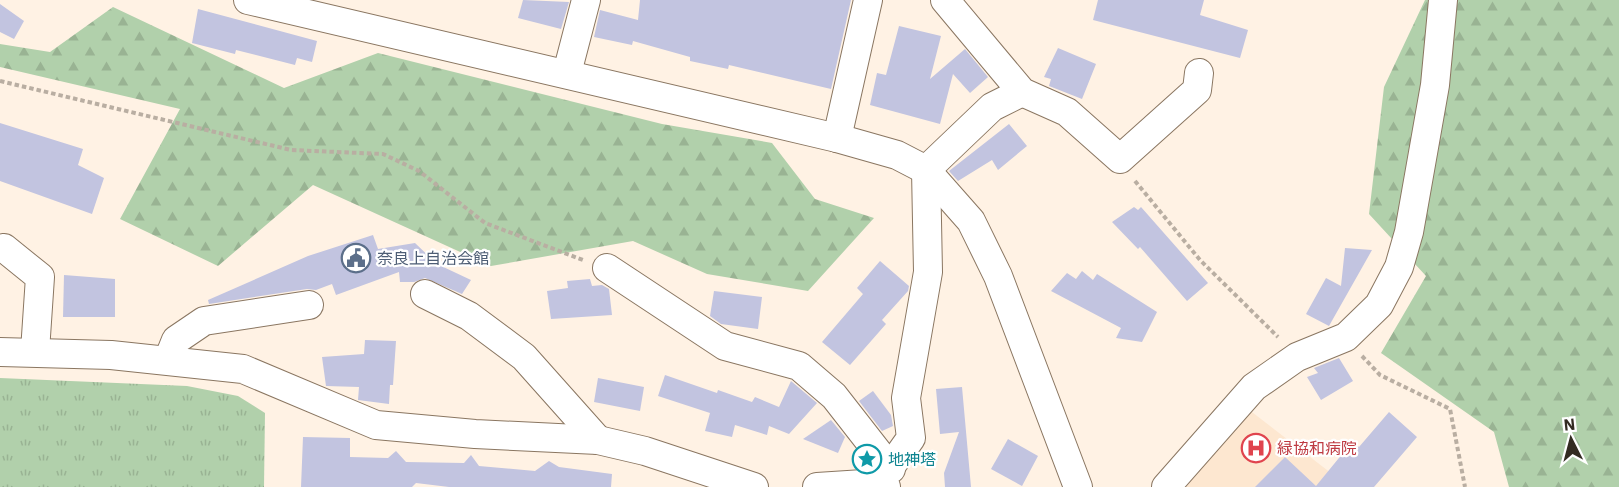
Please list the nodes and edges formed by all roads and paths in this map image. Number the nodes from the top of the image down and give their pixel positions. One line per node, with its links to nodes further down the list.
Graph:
1 (248, 0): 6 (street)
2 (586, 0): 6 (street)
3 (868, 0): 10 (street)
4 (945, 0): 9 (street)
5 (1443, 0): 17 (street)
6 (567, 73): 10 (street)
7 (1199, 73): 11 (street)
8 (0, 81): 14 (path)
9 (1022, 92): 11 (street); 12 (street)
10 (837, 138): 12 (street)
11 (1120, 159): 20 (path)
12 (926, 170): 23 (street); 26 (street)
13 (4, 248): 18 (street)
14 (607, 268): 23 (street)
15 (425, 294): 22 (street)
16 (309, 305): 21 (street)
17 (1346, 337): 20 (street); 28 (path)
18 (35, 351): 19 (street); 21 (street)
19 (0, 352)
20 (1297, 357): 27 (street)
21 (168, 360): 22 (street)
22 (598, 440): 24 (street)
23 (885, 480): 25 (street)
24 (754, 487)
25 (817, 487)
26 (1078, 487)
27 (1166, 487)
28 (1465, 487)

